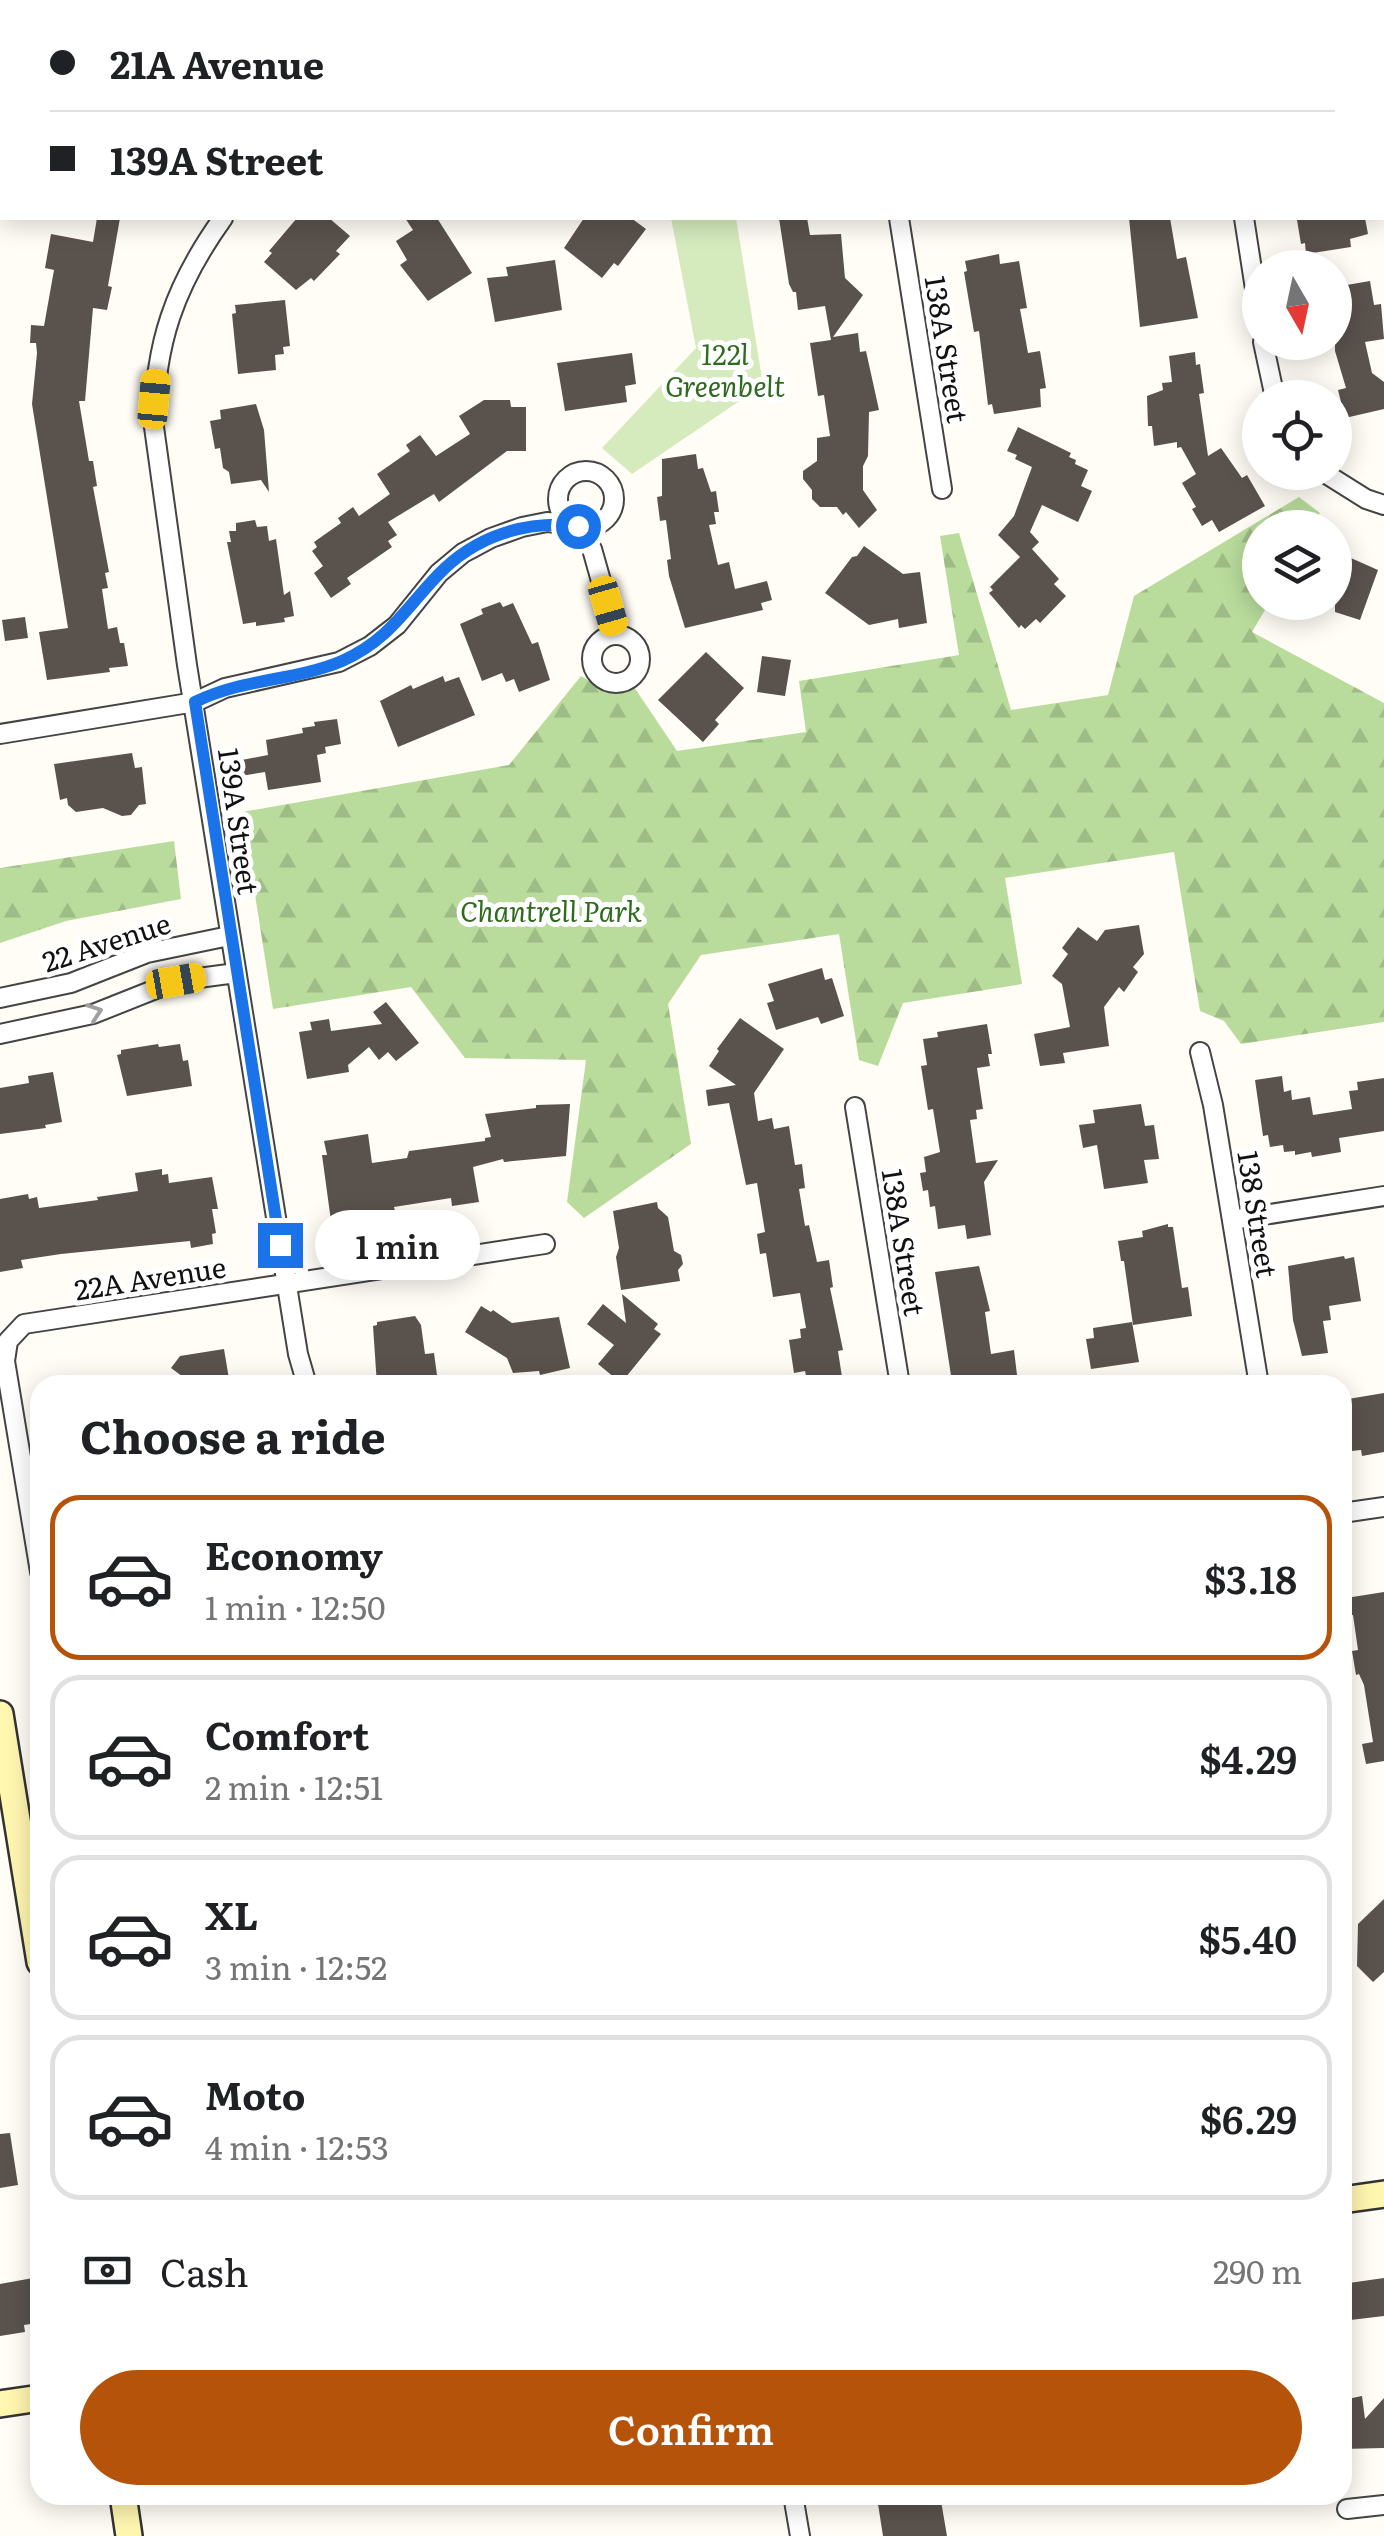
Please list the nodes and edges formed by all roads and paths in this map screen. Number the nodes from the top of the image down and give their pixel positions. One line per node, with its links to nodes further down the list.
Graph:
1 (222, 220): 9 (street, 139A Street)
2 (899, 220): 5 (street, 138A Street)
3 (1244, 220): 4 (street)
4 (1249, 250)
5 (942, 489)
6 (1350, 490): 7 (street)
7 (1384, 505)
8 (616, 634): 9 (street)
9 (195, 702): 10 (street); 11 (street, 139A Street)
10 (0, 734)
11 (230, 936): 12 (street, 139A Street); 13 (street, 22 Avenue)
12 (236, 973): 15 (street, one-way to 12); 22 (street, 139A Street)
13 (46, 990): 14 (street, 22 Avenue); 15 (street)
14 (0, 998)
15 (54, 1024): 16 (street)
16 (0, 1034)
17 (1200, 1052): 20 (street, 138 Street)
18 (856, 1107): 24 (street, 138A Street)
19 (1384, 1196): 20 (street)
20 (1232, 1220): 25 (street, 138 Street)
21 (545, 1244): 22 (street, 22A Avenue)
22 (287, 1284): 23 (street, 139A Street); 27 (street, 22A Avenue)
23 (304, 1375)
24 (898, 1375)
25 (1257, 1375)
26 (1384, 1507): 28 (street)
27 (30, 1512)
28 (1352, 1512)
29 (0, 1714): 30 (main road)
30 (30, 1900)
31 (1384, 2194): 32 (main road)
32 (1352, 2199)
33 (30, 2400): 34 (main road)
34 (0, 2404)
35 (1384, 2504): 38 (street)
36 (124, 2505): 39 (main road)
37 (795, 2505): 40 (street)
38 (1347, 2509)
39 (129, 2536)
40 (800, 2536)

